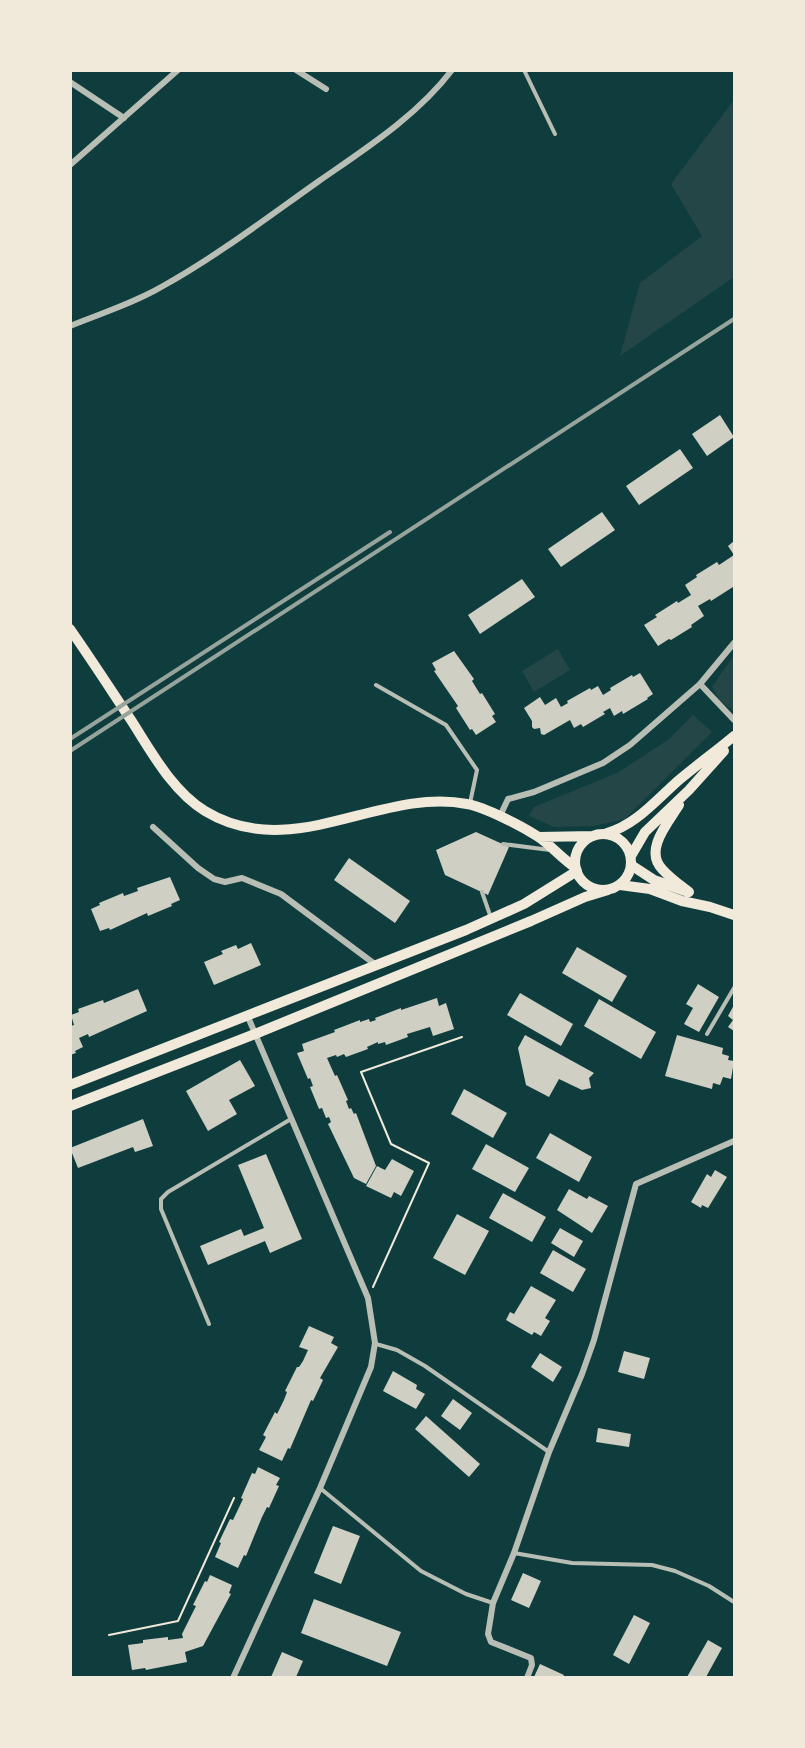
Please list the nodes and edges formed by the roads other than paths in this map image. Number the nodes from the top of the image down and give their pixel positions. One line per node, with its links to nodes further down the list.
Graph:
1 (178, 70): 7 (street)
2 (296, 70): 6 (street)
3 (452, 70): 10 (street)
4 (524, 70): 8 (lane)
5 (70, 82): 7 (street)
6 (326, 89)
7 (124, 118): 9 (street)
8 (555, 134)
9 (70, 165)
10 (70, 326)
11 (70, 629): 18 (main road)
12 (735, 643): 13 (street)
13 (700, 684): 15 (street); 19 (street)
14 (376, 685): 18 (lane)
15 (735, 720)
16 (735, 737): 17 (main road); 21 (main road)
17 (689, 790): 26 (main road); 31 (main road)
18 (470, 804): 19 (main road)
19 (499, 817): 23 (main road)
20 (153, 827): 35 (street)
21 (606, 834): 22 (main road); 26 (main road)
22 (594, 836): 23 (main road); 27 (main road)
23 (539, 837): 25 (main road)
24 (503, 844): 25 (lane)
25 (553, 851): 27 (main road)
26 (631, 861): 28 (main road); 31 (main road)
27 (576, 870): 29 (main road); 34 (main road)
28 (620, 885): 29 (main road); 32 (main road)
29 (608, 890): 38 (main road)
30 (482, 892): 34 (lane)
31 (689, 892): 32 (main road)
32 (711, 907): 33 (main road)
33 (735, 915)
34 (492, 918): 35 (main road)
35 (376, 965): 37 (main road)
36 (735, 988): 39 (lane)
37 (248, 1017): 38 (street); 40 (main road)
38 (255, 1034): 41 (main road); 42 (street)
39 (707, 1034)
40 (70, 1085)
41 (70, 1106)
42 (292, 1118): 44 (lane); 45 (street)
43 (735, 1141): 46 (street)
44 (209, 1324)
45 (375, 1343): 46 (lane); 47 (street)
46 (549, 1452): 48 (street)
47 (320, 1488): 50 (lane); 51 (street)
48 (514, 1553): 49 (lane); 50 (street)
49 (735, 1602)
50 (493, 1603): 52 (street)
51 (233, 1677)
52 (527, 1677)

